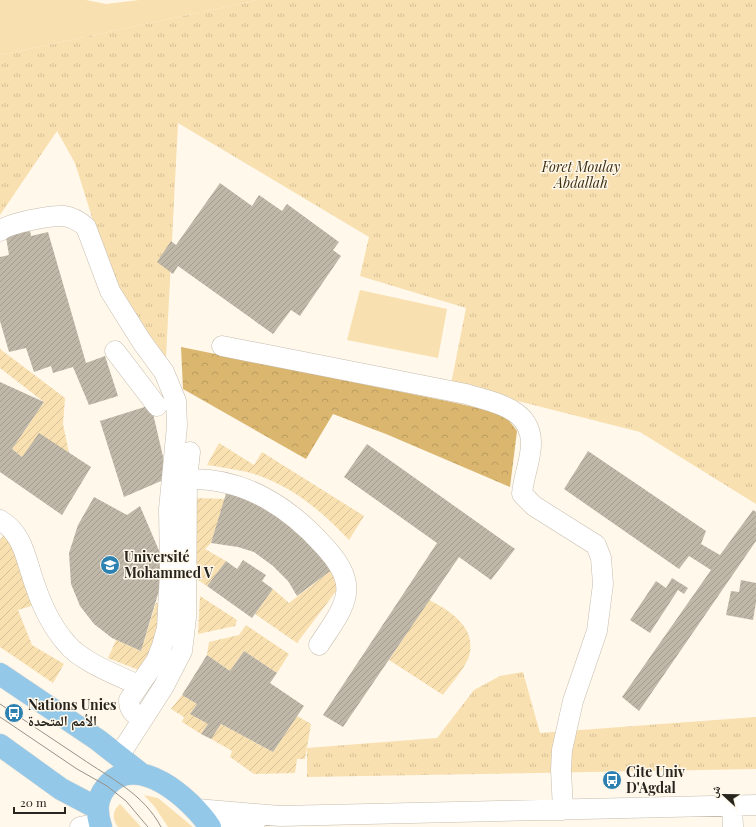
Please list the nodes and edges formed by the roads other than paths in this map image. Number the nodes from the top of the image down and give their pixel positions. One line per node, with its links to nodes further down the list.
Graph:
1 (0, 231): 2 (street)
2 (142, 342): 4 (street); 10 (street)
3 (222, 346): 18 (street)
4 (156, 406)
5 (190, 452): 6 (street)
6 (187, 479): 8 (street); 11 (street)
7 (0, 520): 10 (street)
8 (319, 645)
9 (0, 674): 13 (main road)
10 (138, 685): 11 (street)
11 (141, 719): 13 (street)
12 (0, 745): 20 (main road)
13 (119, 756): 14 (main road)
14 (140, 773): 17 (main road); 20 (main road)
15 (732, 806): 16 (street); 18 (street); 23 (street)
16 (756, 806)
17 (197, 809): 19 (street); 21 (main road)
18 (574, 815): 19 (street)
19 (280, 816): 22 (street)
20 (94, 821)
21 (210, 827)
22 (226, 827)
23 (733, 827)

